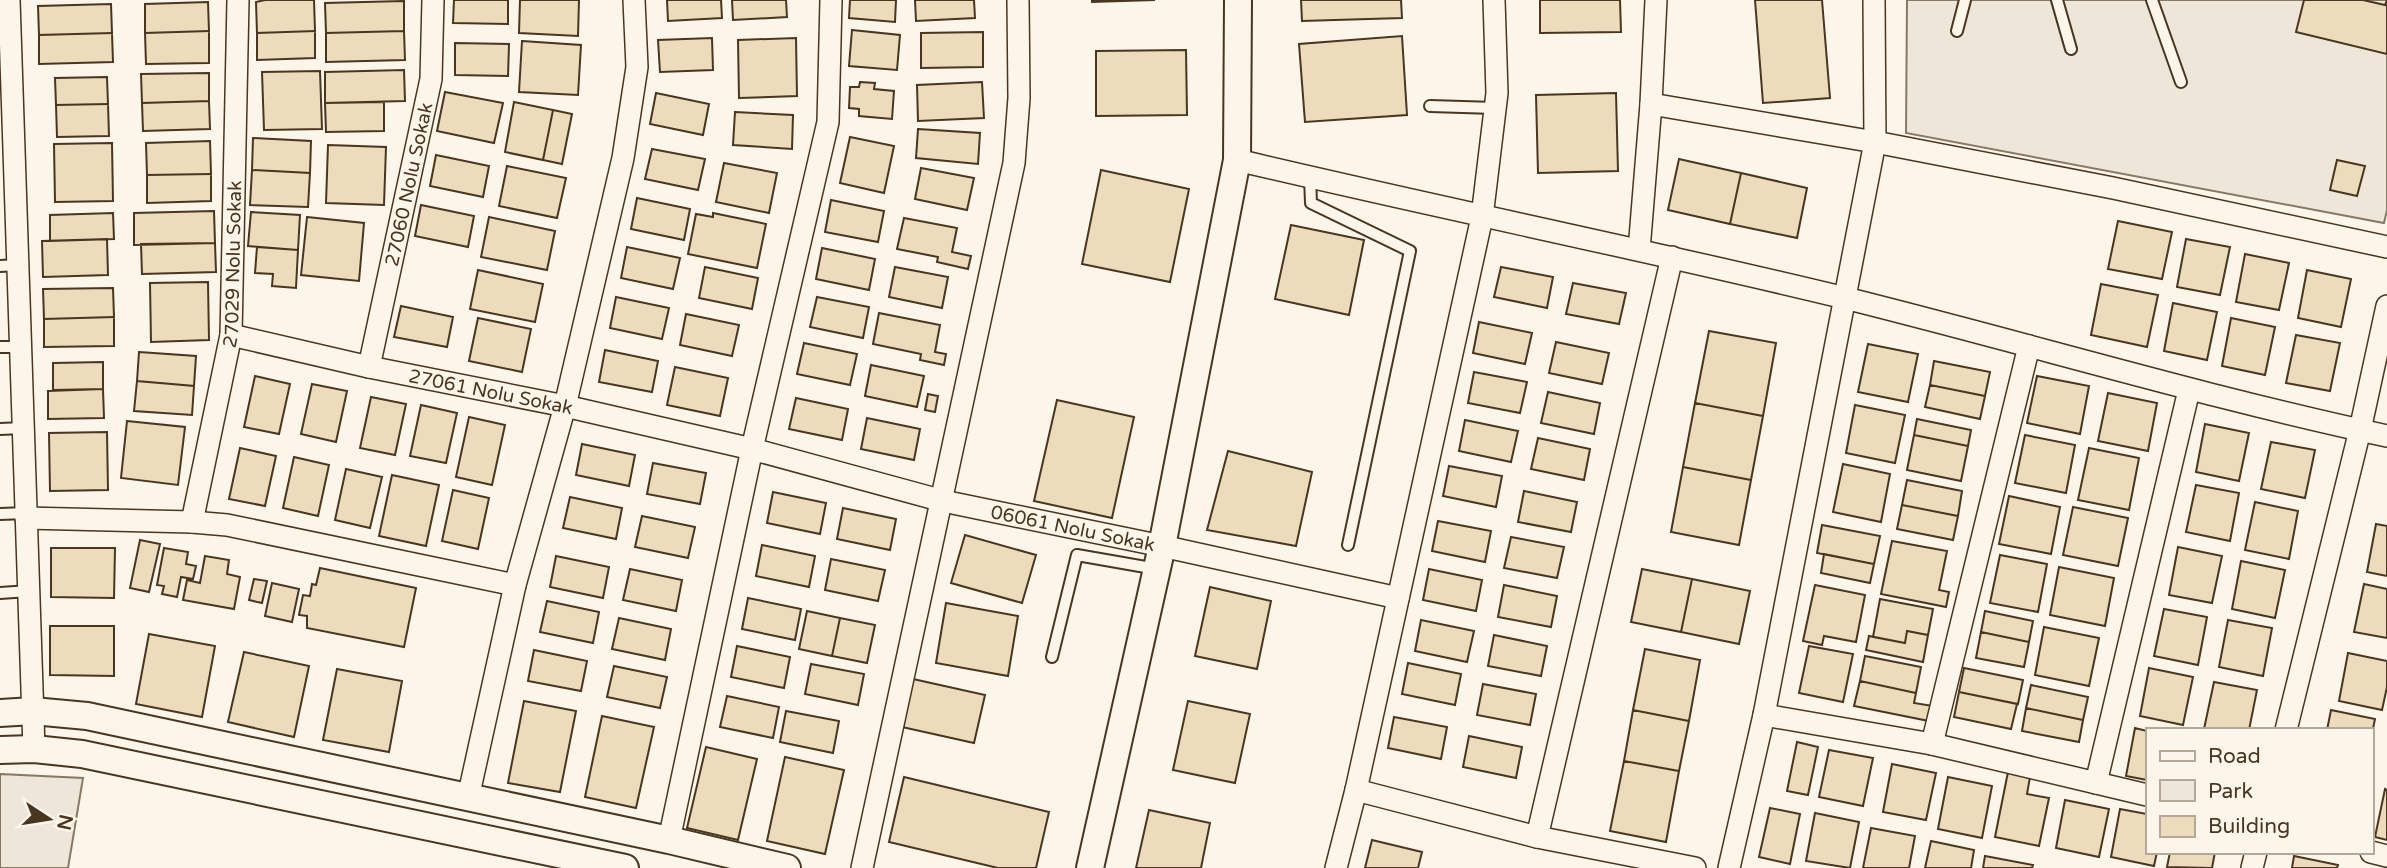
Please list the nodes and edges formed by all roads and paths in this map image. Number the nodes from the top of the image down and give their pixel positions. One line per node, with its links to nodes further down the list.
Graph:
1 (9, 0): 14 (street)
2 (239, 0): 32 (street, 27029 Nolu Sokak)
3 (433, 0): 35 (street, 27060 Nolu Sokak)
4 (634, 0): 37 (street)
5 (831, 0): 42 (street)
6 (1018, 0): 43 (street)
7 (1238, 0): 23 (street)
8 (1494, 0): 20 (street)
9 (1656, 0): 18 (street)
10 (1874, 0): 21 (street)
11 (1965, 0): 15 (lane)
12 (2057, 0): 16 (lane)
13 (2152, 0): 17 (lane)
14 (5, 25): 22 (street)
15 (1957, 30)
16 (2071, 49)
17 (2181, 82)
18 (1651, 104): 21 (street); 27 (street)
19 (1430, 106): 20 (lane)
20 (1495, 108): 25 (street)
21 (1875, 142): 26 (street); 30 (street)
22 (7, 153): 29 (street)
23 (1237, 160): 24 (street); 48 (street)
24 (1310, 177): 25 (street); 47 (lane)
25 (1482, 217): 27 (street); 52 (street)
26 (2387, 247)
27 (1639, 250): 28 (street)
28 (1672, 257): 30 (street); 65 (street)
29 (9, 266): 34 (street)
30 (1846, 299): 33 (street); 56 (street)
31 (2387, 306): 40 (street)
32 (231, 335): 35 (street, 27061 Nolu Sokak); 46 (street, 27029 Nolu Sokak)
33 (2029, 346): 36 (street); 58 (street)
34 (10, 347): 38 (street)
35 (369, 368): 37 (street, 27061 Nolu Sokak)
36 (2189, 390): 40 (street); 61 (street)
37 (565, 406): 42 (street, 27061 Nolu Sokak); 49 (street)
38 (23, 428): 39 (lane); 45 (street)
39 (0, 429)
40 (2360, 430): 41 (street); 57 (street)
41 (2387, 436)
42 (752, 449): 43 (street, 06061 Nolu Sokak); 66 (street)
43 (943, 500): 48 (street, 06061 Nolu Sokak); 69 (street)
44 (0, 514): 45 (lane)
45 (26, 516): 46 (street); 50 (street)
46 (192, 522): 49 (street)
47 (1348, 545)
48 (1159, 558): 52 (street, 06061 Nolu Sokak); 53 (lane); 70 (street)
49 (515, 585): 64 (street)
50 (29, 591): 51 (lane); 54 (street)
51 (0, 593)
52 (1398, 598): 62 (street)
53 (1052, 657)
54 (33, 711): 55 (street); 59 (street); 64 (street)
55 (0, 713)
56 (1764, 715): 58 (street); 73 (street)
57 (2286, 728)
58 (1932, 744): 61 (street)
59 (34, 749): 60 (street); 67 (street)
60 (0, 750)
61 (2095, 783): 63 (street)
62 (1356, 790): 65 (street); 71 (street)
63 (2146, 795)
64 (468, 798): 66 (street)
65 (1537, 837): 72 (street)
66 (669, 840): 68 (street)
67 (625, 868)
68 (787, 868)
69 (862, 868)
70 (1090, 868)
71 (1336, 868)
72 (1695, 868)
73 (1729, 868)

